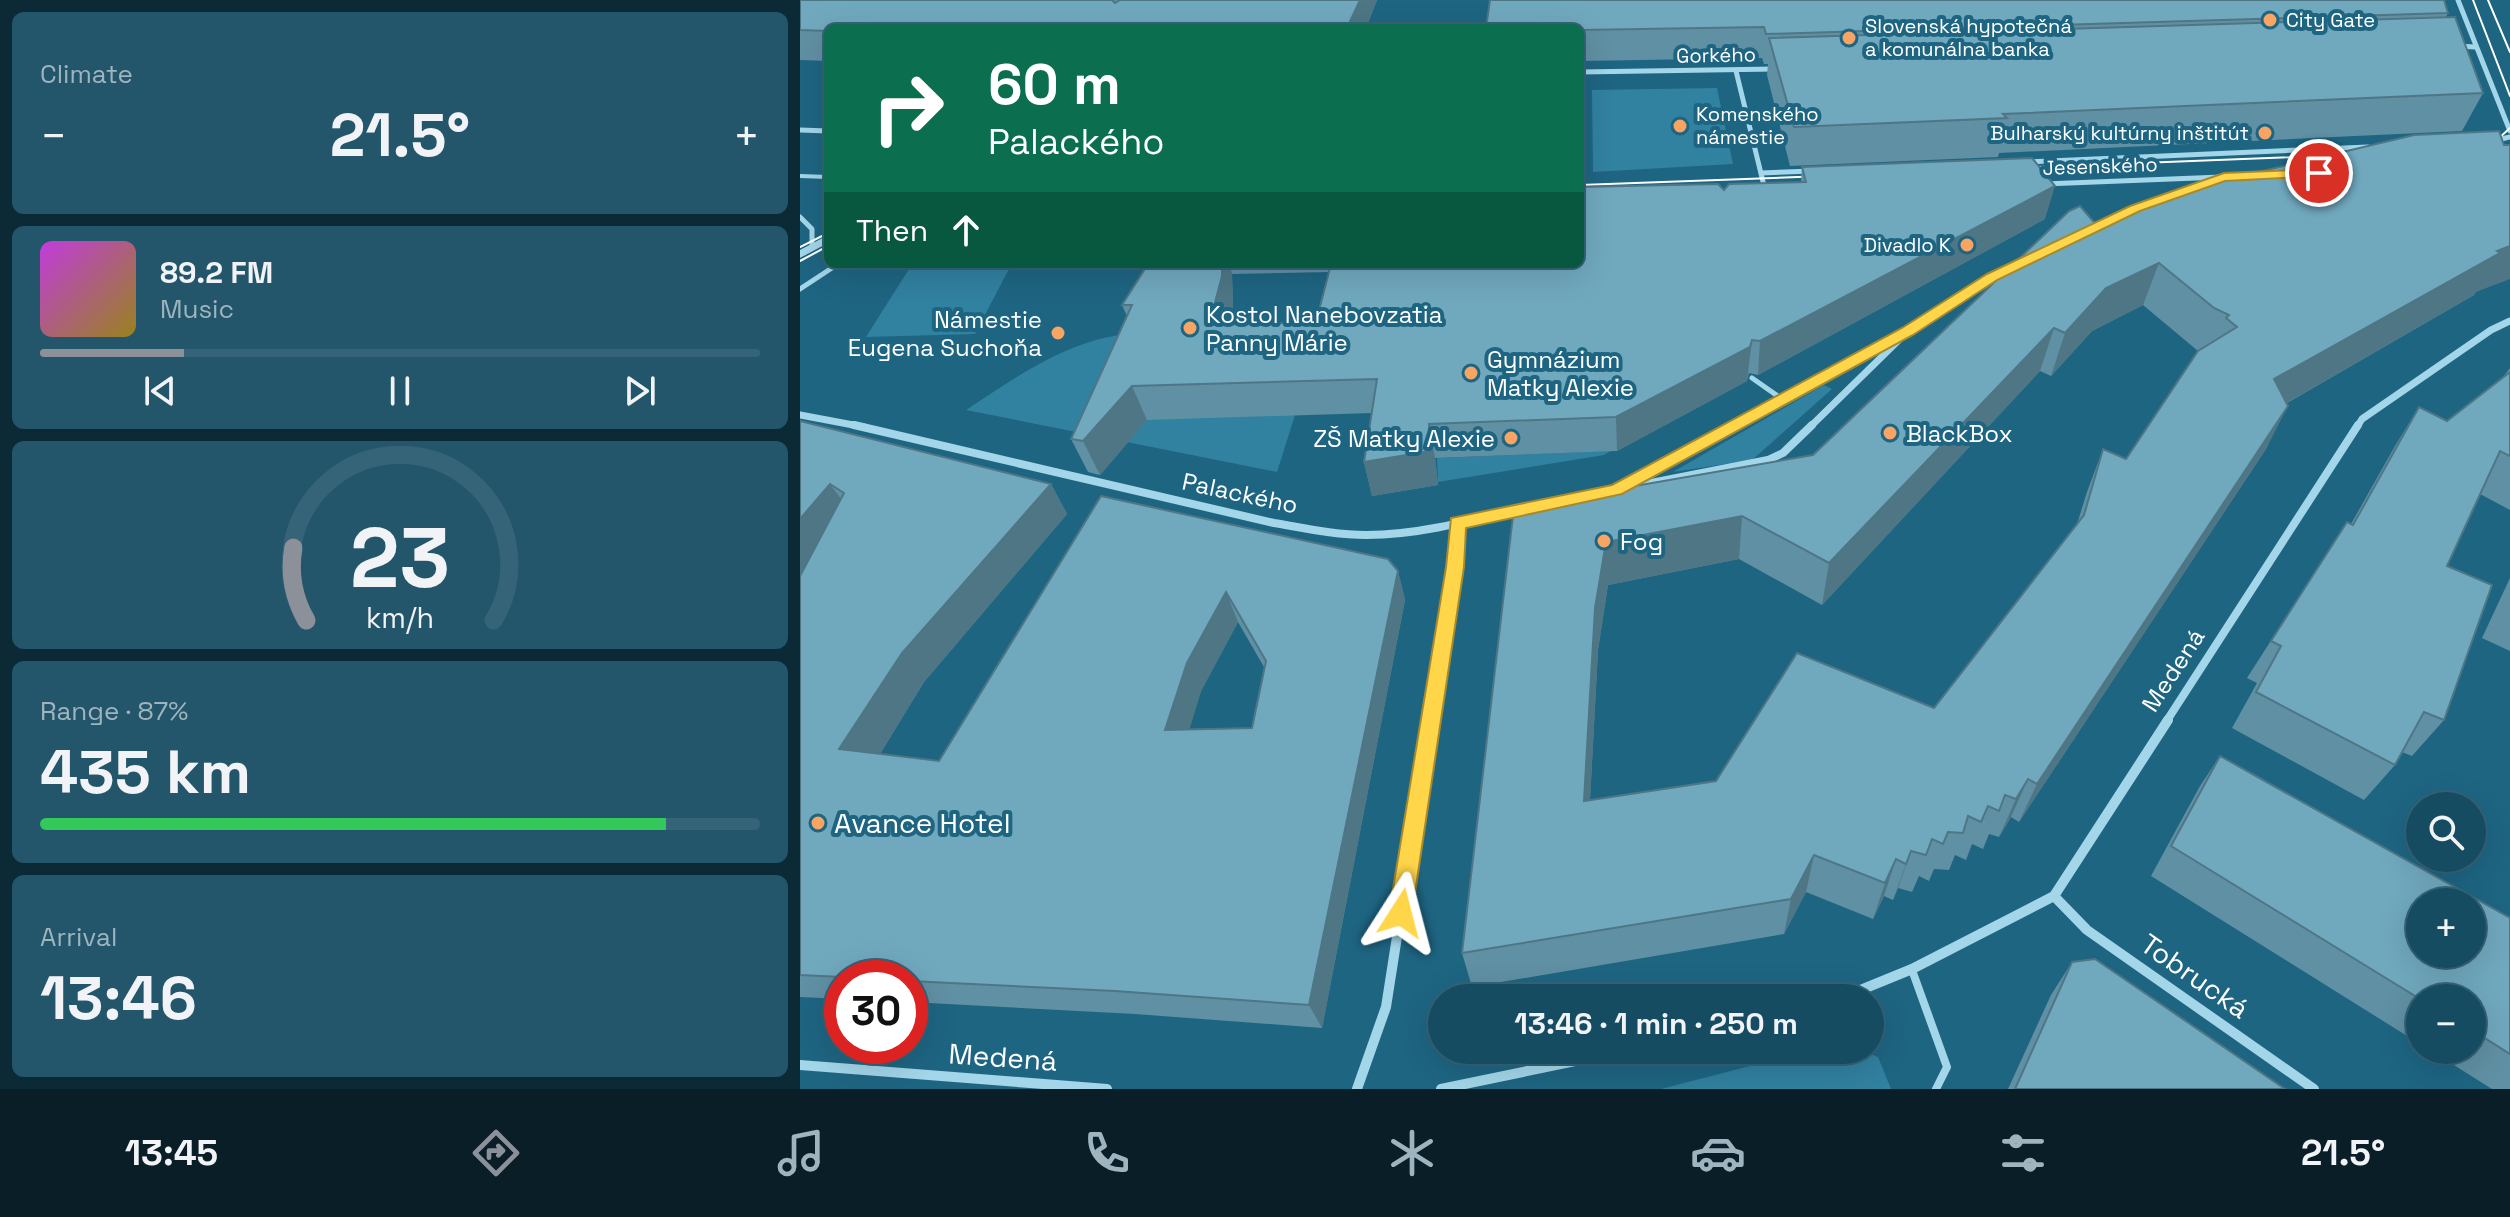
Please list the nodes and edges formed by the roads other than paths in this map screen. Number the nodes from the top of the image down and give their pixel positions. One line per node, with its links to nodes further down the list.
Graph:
1 (2458, 0): 3 (street)
2 (2443, 46): 3 (street)
3 (2475, 47): 9 (street)
4 (1791, 69): 5 (street, Gorkého)
5 (1736, 71): 6 (street, Gorkého); 14 (street)
6 (1584, 72)
7 (800, 130): 8 (street)
8 (824, 131)
9 (2510, 134): 10 (street)
10 (2483, 142)
11 (2372, 147): 12 (street, Jesenského)
12 (2020, 162)
13 (1816, 171): 14 (street)
14 (1761, 173): 20 (street)
15 (800, 176): 17 (lane)
16 (2256, 176): 18 (street, Jesenského)
17 (824, 177)
18 (2224, 177): 19 (street, Jesenského); 22 (street)
19 (2034, 185)
20 (1778, 195)
21 (800, 217): 24 (lane)
22 (2077, 235)
23 (824, 241): 24 (street)
24 (812, 247): 25 (street)
25 (800, 254)
26 (2020, 263): 30 (street)
27 (832, 268): 28 (lane)
28 (800, 289)
29 (2510, 321): 38 (street, Medená)
30 (1907, 332): 32 (street); 34 (street)
31 (1752, 378): 32 (lane)
32 (1782, 399): 34 (street)
33 (800, 415): 37 (street, Palackého)
34 (1616, 490): 35 (street)
35 (1602, 492)
36 (1533, 505): 37 (street, Palackého)
37 (1457, 523): 44 (street)
38 (2054, 896): 39 (street, Medená); 47 (street, Tobrucká)
39 (1912, 969): 40 (street, Medená); 46 (lane)
40 (1875, 984)
41 (1561, 1064): 45 (street)
42 (800, 1065): 43 (street, Medená)
43 (1107, 1089)
44 (1357, 1089)
45 (1441, 1089)
46 (1936, 1089)
47 (2314, 1089)

